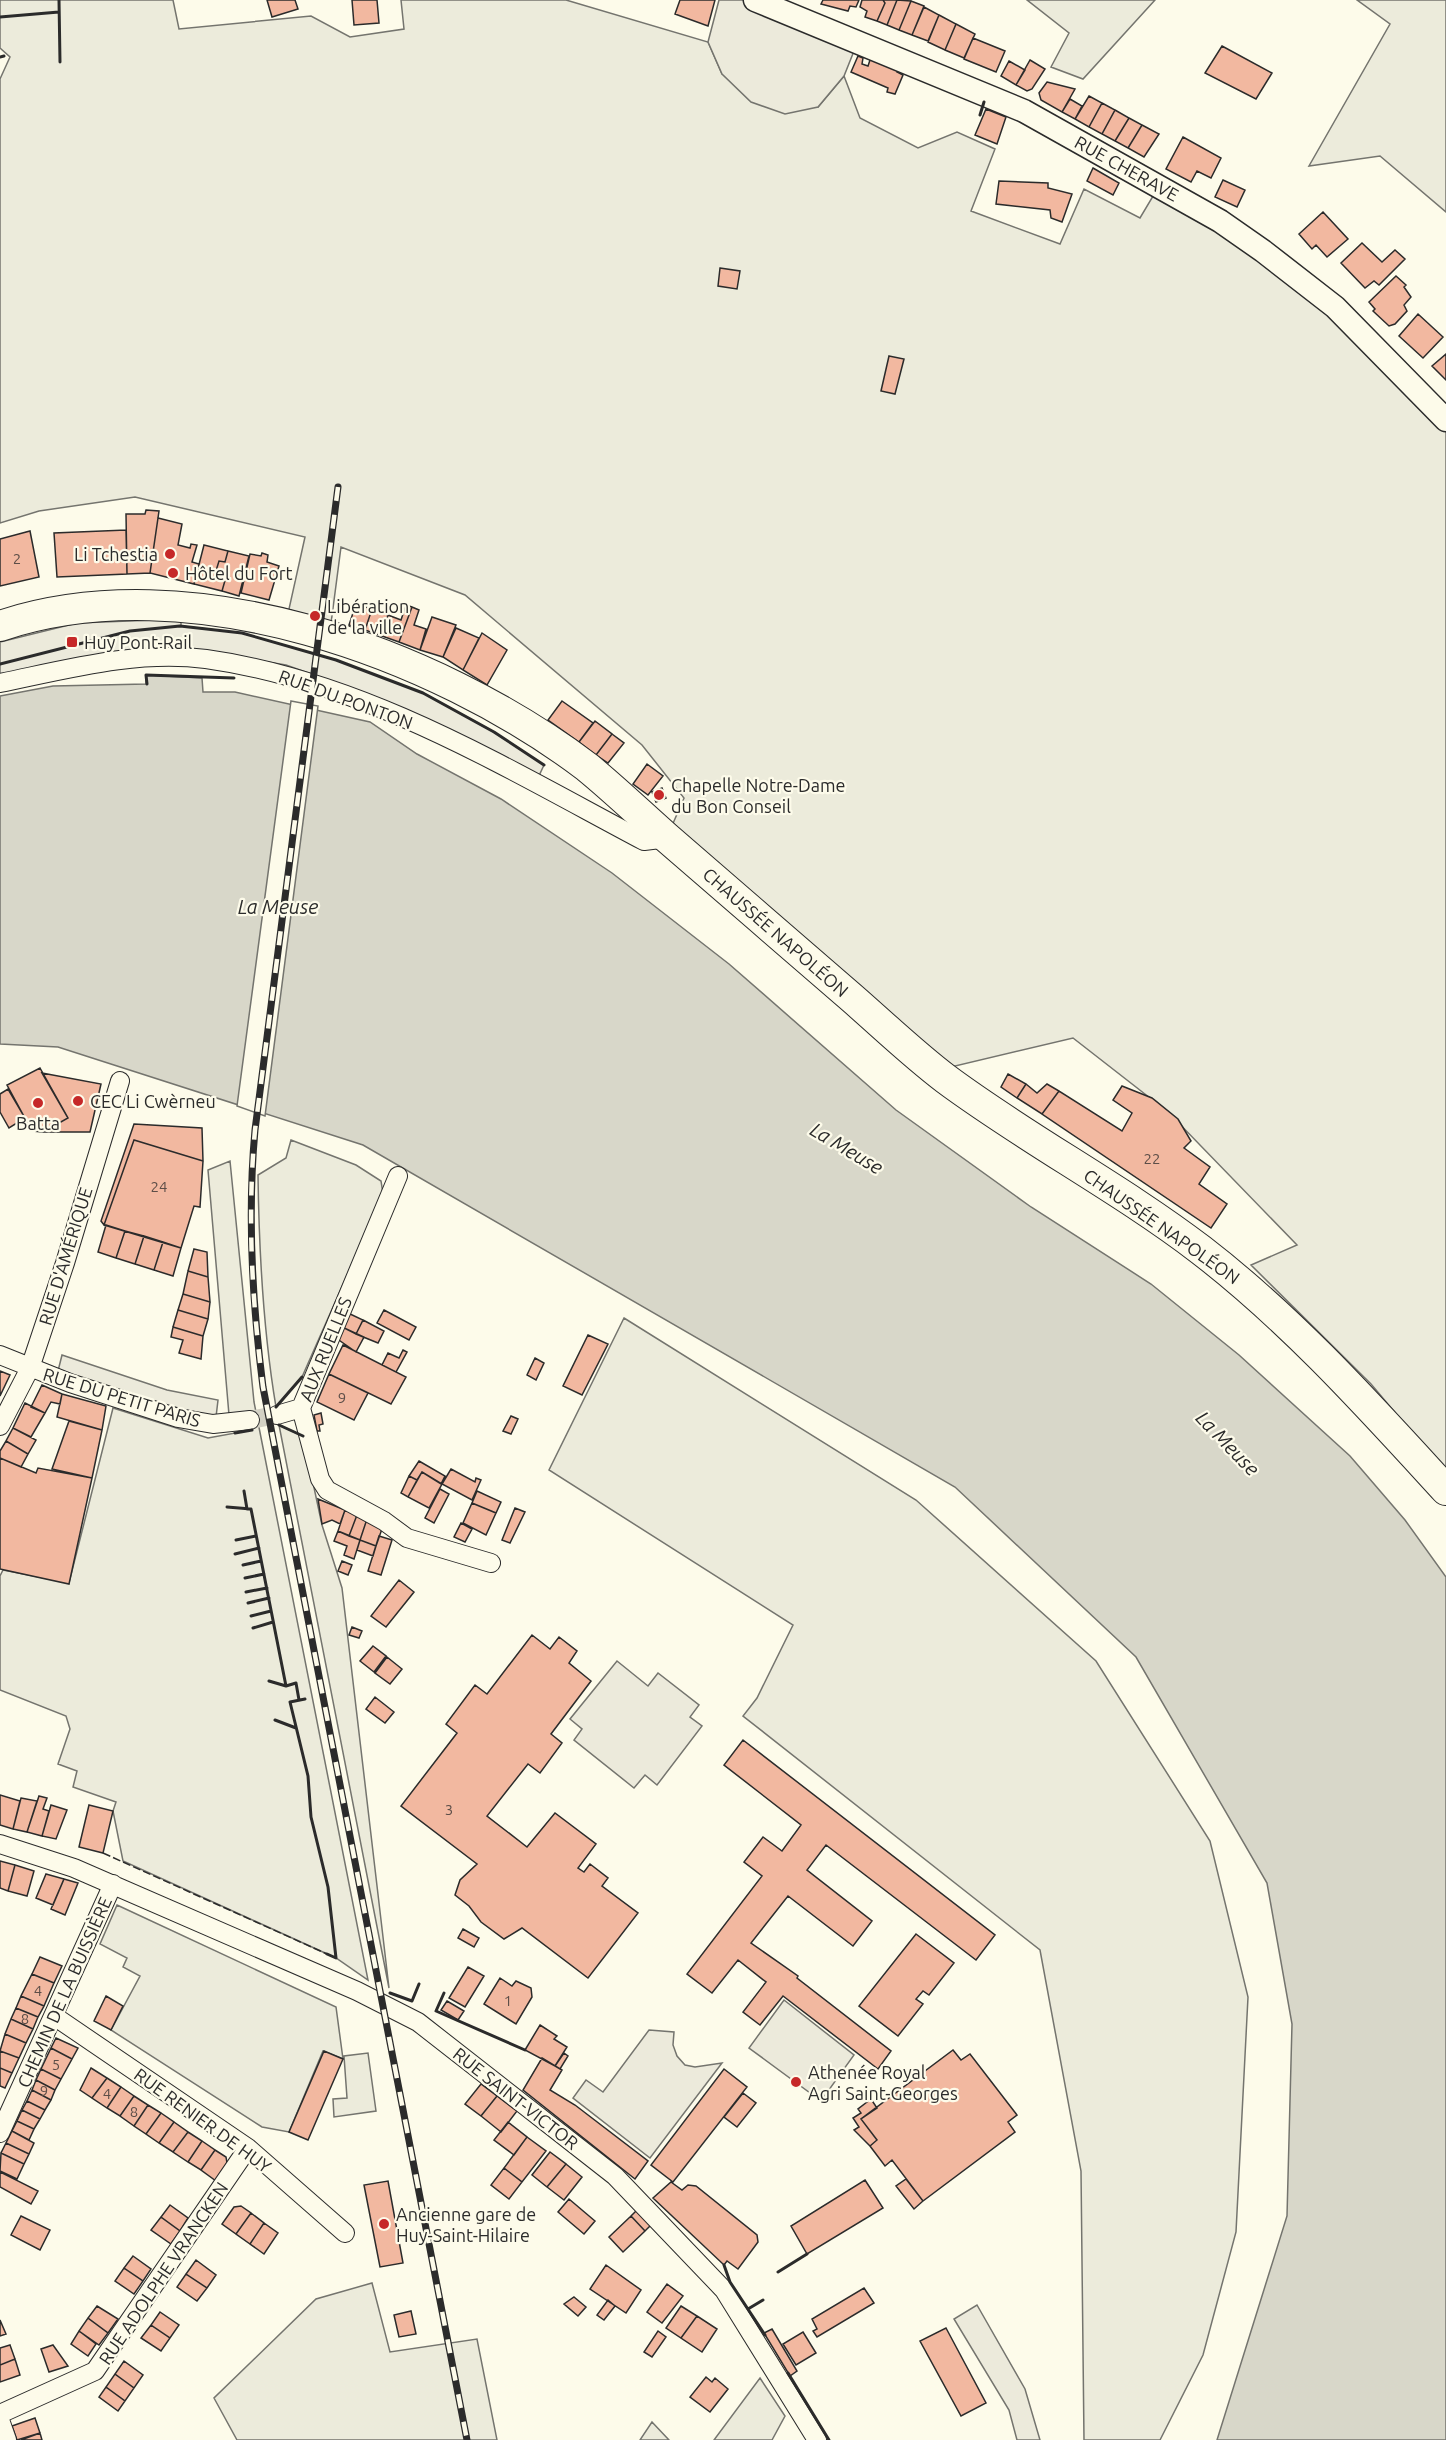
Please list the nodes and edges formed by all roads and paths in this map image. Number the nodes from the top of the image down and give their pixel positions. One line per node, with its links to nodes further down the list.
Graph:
1 (754, 0): 2 (street, RUE CHERAVE)
2 (1446, 420)
3 (0, 626): 5 (main road, CHAUSSÉE NAPOLÉON)
4 (0, 683): 5 (street, RUE DU PONTON)
5 (668, 838): 14 (main road, CHAUSSÉE NAPOLÉON)
6 (120, 1081): 9 (street, RUE D'AMÉRIQUE)
7 (398, 1176): 10 (street, AUX RUELLES)
8 (0, 1355): 9 (street, RUE DU PETIT PARIS)
9 (30, 1368): 12 (street, RUE DU PETIT PARIS); 13 (street, RUE D'AMÉRIQUE)
10 (301, 1408): 11 (street); 15 (street, AUX RUELLES)
11 (278, 1415)
12 (250, 1420)
13 (0, 1426)
14 (1446, 1490)
15 (491, 1563)
16 (0, 1844): 17 (street, RUE SAINT-VICTOR)
17 (113, 1884): 18 (street, CHEMIN DE LA BUISSIÈRE); 25 (street, RUE SAINT-VICTOR)
18 (54, 2016): 19 (street, CHEMIN DE LA BUISSIÈRE); 20 (street, RUE RENIER DE HUY)
19 (0, 2133)
20 (248, 2148): 21 (street, RUE RENIER DE HUY); 22 (street, RUE ADOLPHE VRANCKEN)
21 (345, 2233)
22 (0, 2414)
23 (0, 2420): 24 (street)
24 (7, 2440)
25 (817, 2440)

